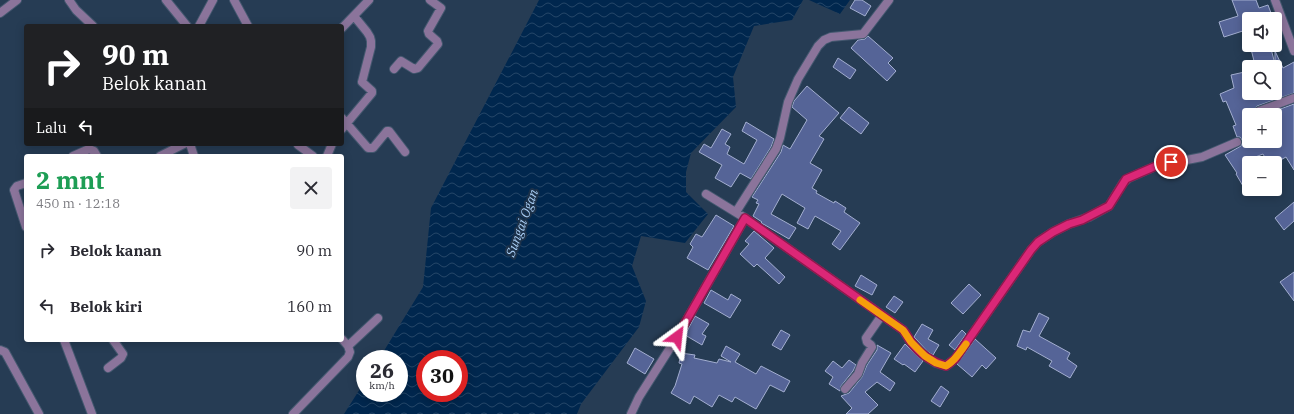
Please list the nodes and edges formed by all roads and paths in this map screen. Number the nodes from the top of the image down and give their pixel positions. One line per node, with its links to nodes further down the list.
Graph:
1 (17, 0): 10 (street)
2 (69, 0): 12 (street)
3 (166, 0): 13 (street)
4 (212, 0): 14 (street)
5 (234, 0): 15 (street)
6 (369, 0): 11 (street)
7 (430, 0): 18 (street)
8 (889, 0): 33 (street)
9 (1275, 0): 17 (street)
10 (0, 13)
11 (354, 16): 16 (street); 21 (street)
12 (91, 24)
13 (185, 24)
14 (200, 24)
15 (247, 24)
16 (344, 26)
17 (1294, 51)
18 (394, 69)
19 (1294, 98): 20 (street)
20 (1268, 108)
21 (344, 122)
22 (344, 124): 26 (street)
23 (1237, 142): 36 (street)
24 (180, 146): 29 (street)
25 (299, 146): 30 (street)
26 (405, 152)
27 (78, 154): 28 (street)
28 (96, 154)
29 (164, 154)
30 (310, 154)
31 (24, 184): 35 (street)
32 (706, 194): 33 (street)
33 (736, 212): 34 (street)
34 (745, 218): 36 (street); 47 (street)
35 (24, 221)
36 (882, 315): 43 (street)
37 (378, 318): 40 (street)
38 (65, 342): 45 (street)
39 (114, 342): 42 (street)
40 (345, 342): 46 (street)
41 (0, 350): 44 (street)
42 (108, 368)
43 (846, 389)
44 (39, 414)
45 (92, 414)
46 (292, 414)
47 (630, 414)

